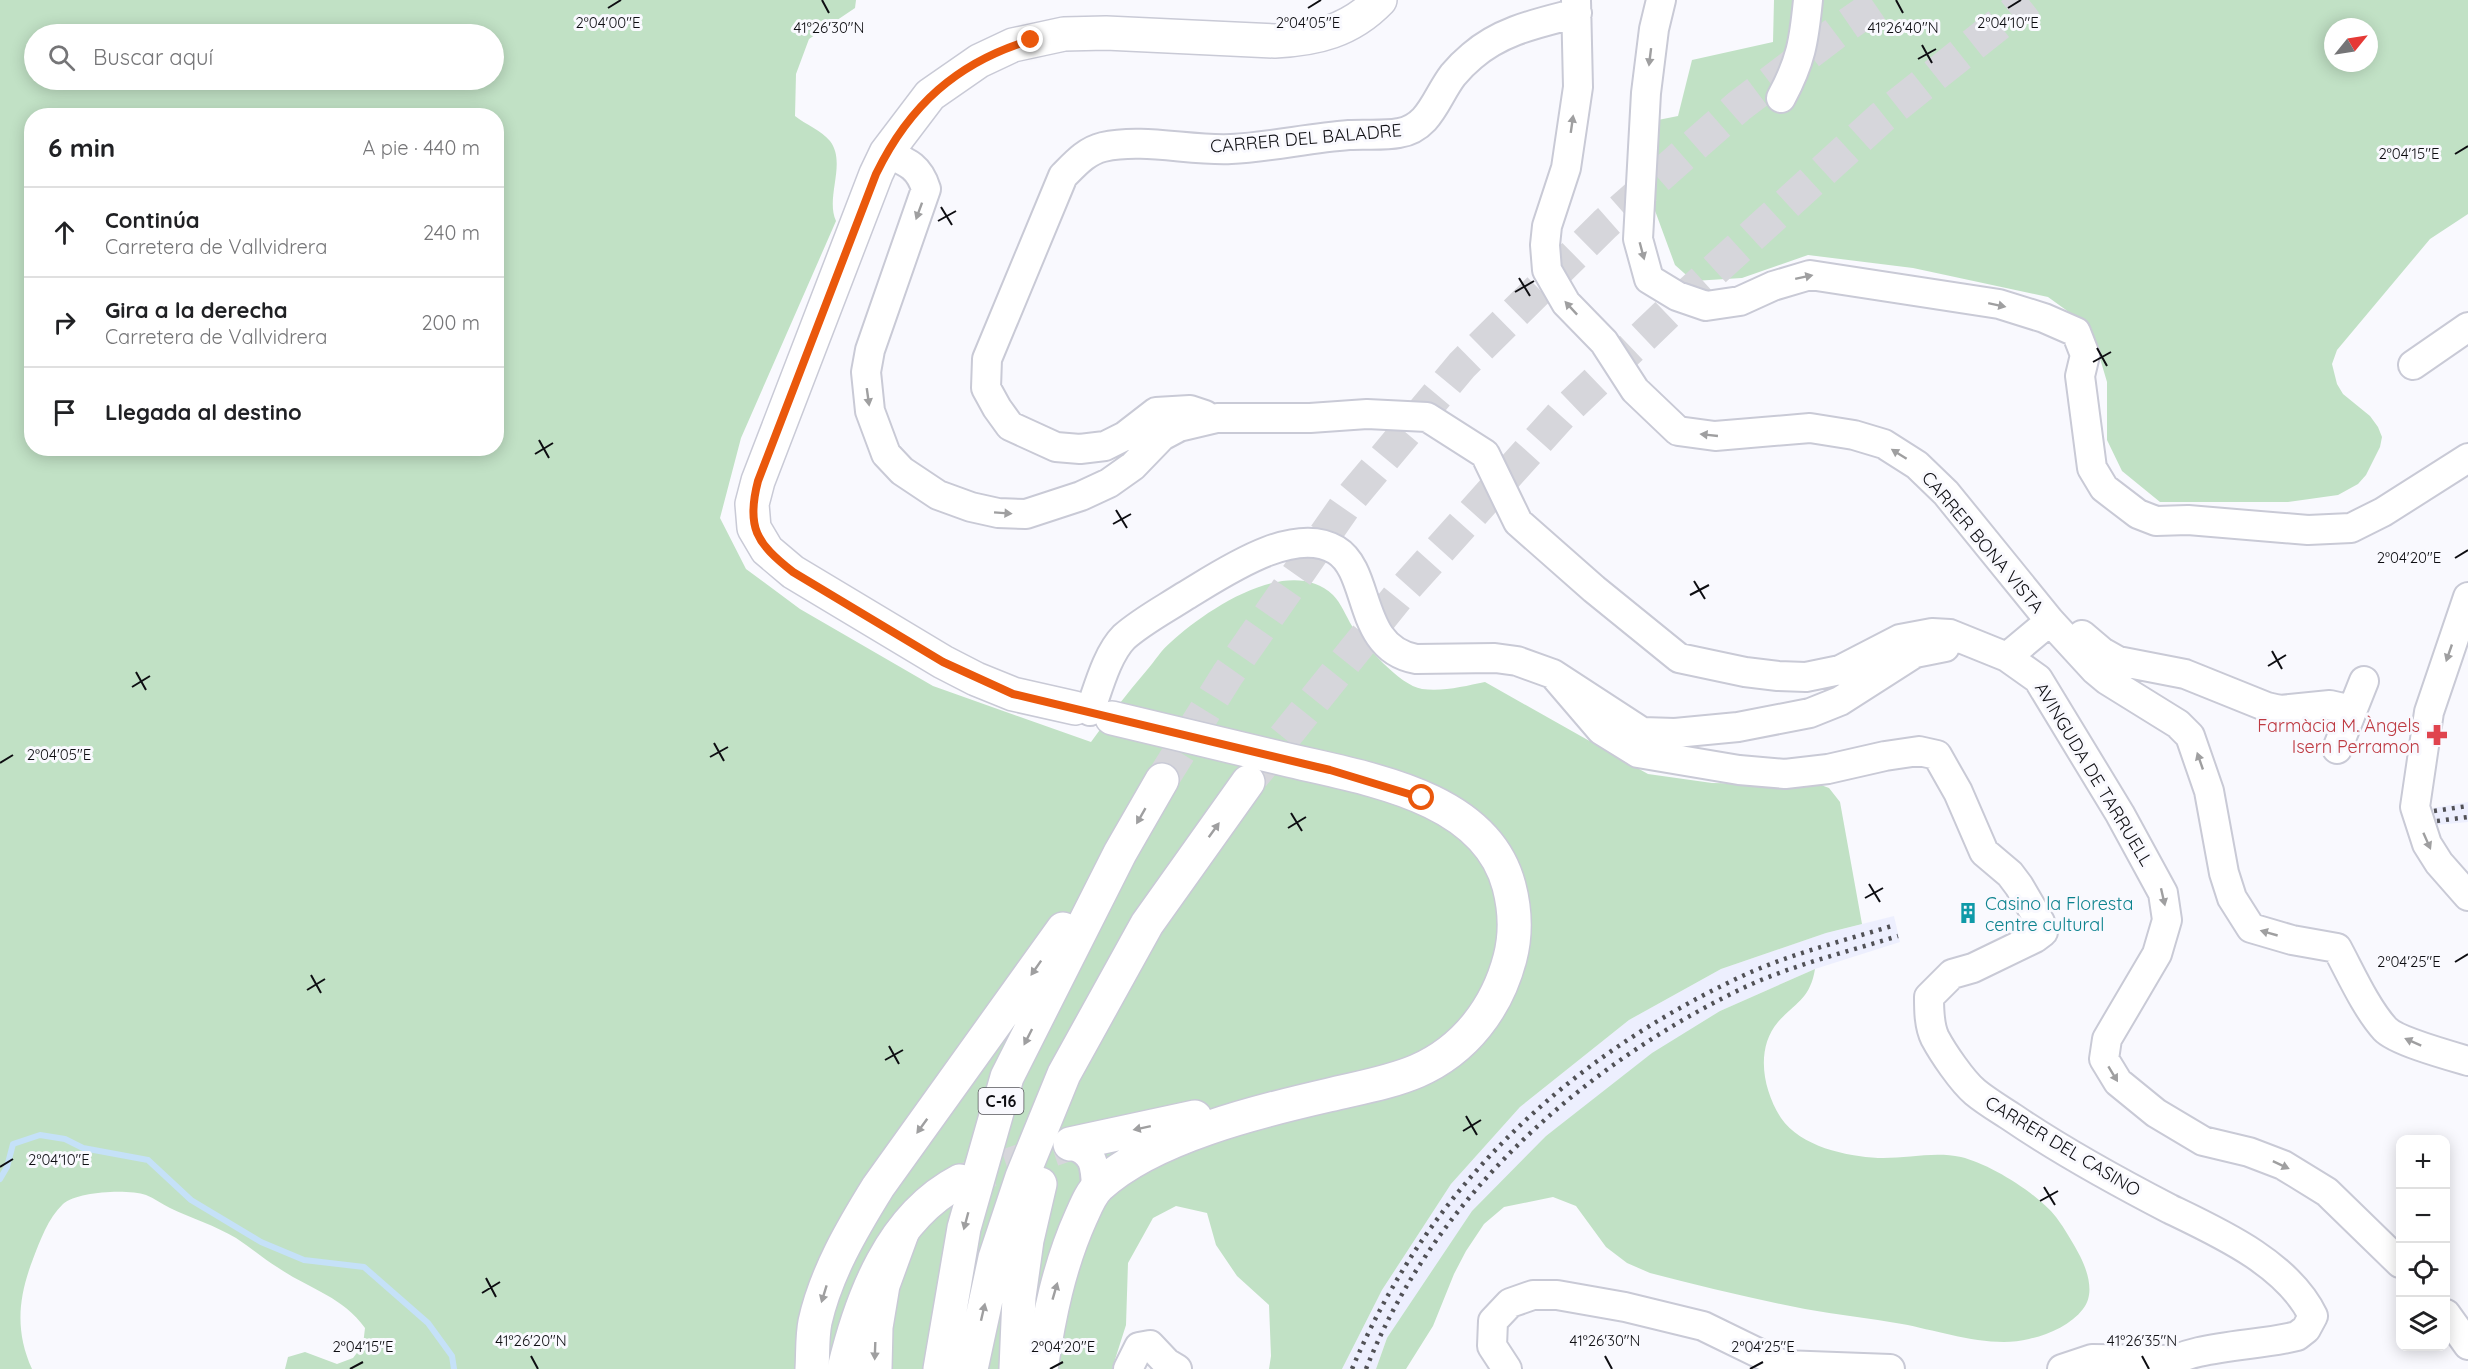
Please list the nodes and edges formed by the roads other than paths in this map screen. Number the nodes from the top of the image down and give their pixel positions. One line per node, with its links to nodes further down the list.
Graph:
1 (1380, 0): 6 (main road)
2 (1661, 0): 10 (street, one-way to 10)
3 (1808, 0): 5 (street)
4 (1576, 6): 9 (street, CARRER DEL BALADRE); 12 (street, CARRER BONA VISTA, one-way to 4)
5 (1781, 98)
6 (886, 153): 9 (street, AVINGUDA DE TARRUELL, one-way to 9); 17 (main road)
7 (2468, 327): 8 (street)
8 (2413, 364)
9 (1217, 418): 13 (street, AVINGUDA DE TARRUELL)
10 (2468, 458)
11 (2468, 597): 23 (street, one-way to 23)
12 (2056, 628): 13 (street); 16 (street); 24 (street, CARRER BONA VISTA, one-way to 12)
13 (2007, 657): 14 (street); 30 (street, AVINGUDA DE TARRUELL, one-way to 30)
14 (1553, 674): 17 (street); 33 (street, CARRER DEL CASINO)
15 (2364, 681): 16 (street)
16 (2352, 710): 18 (street)
17 (1092, 712): 25 (main road)
18 (2337, 749)
19 (1162, 780): 21 (main road, C-16, one-way to 21)
20 (1248, 782): 22 (main road, C-16, one-way to 20)
21 (1120, 853): 34 (main road, one-way to 34); 37 (main road, C-16, one-way to 37)
22 (1180, 878): 38 (main road, C-16, one-way to 22); 39 (main road)
23 (2468, 896)
24 (2468, 1060)
25 (1283, 1105): 26 (main road, one-way to 26); 28 (main road)
26 (1070, 1144): 28 (street)
27 (960, 1181): 29 (main road)
28 (1096, 1188): 40 (main road, one-way to 28)
29 (902, 1233): 35 (main road); 36 (main road, one-way to 36)
30 (2396, 1259)
31 (2450, 1321): 32 (street)
32 (2468, 1345)
33 (2164, 1364): 45 (street)
34 (812, 1369)
35 (844, 1369)
36 (875, 1369)
37 (940, 1369)
38 (971, 1369)
39 (1017, 1369)
40 (1041, 1369)
41 (1128, 1369): 42 (street)
42 (1177, 1369)
43 (1507, 1369): 44 (street)
44 (1890, 1369)
45 (2062, 1369)

